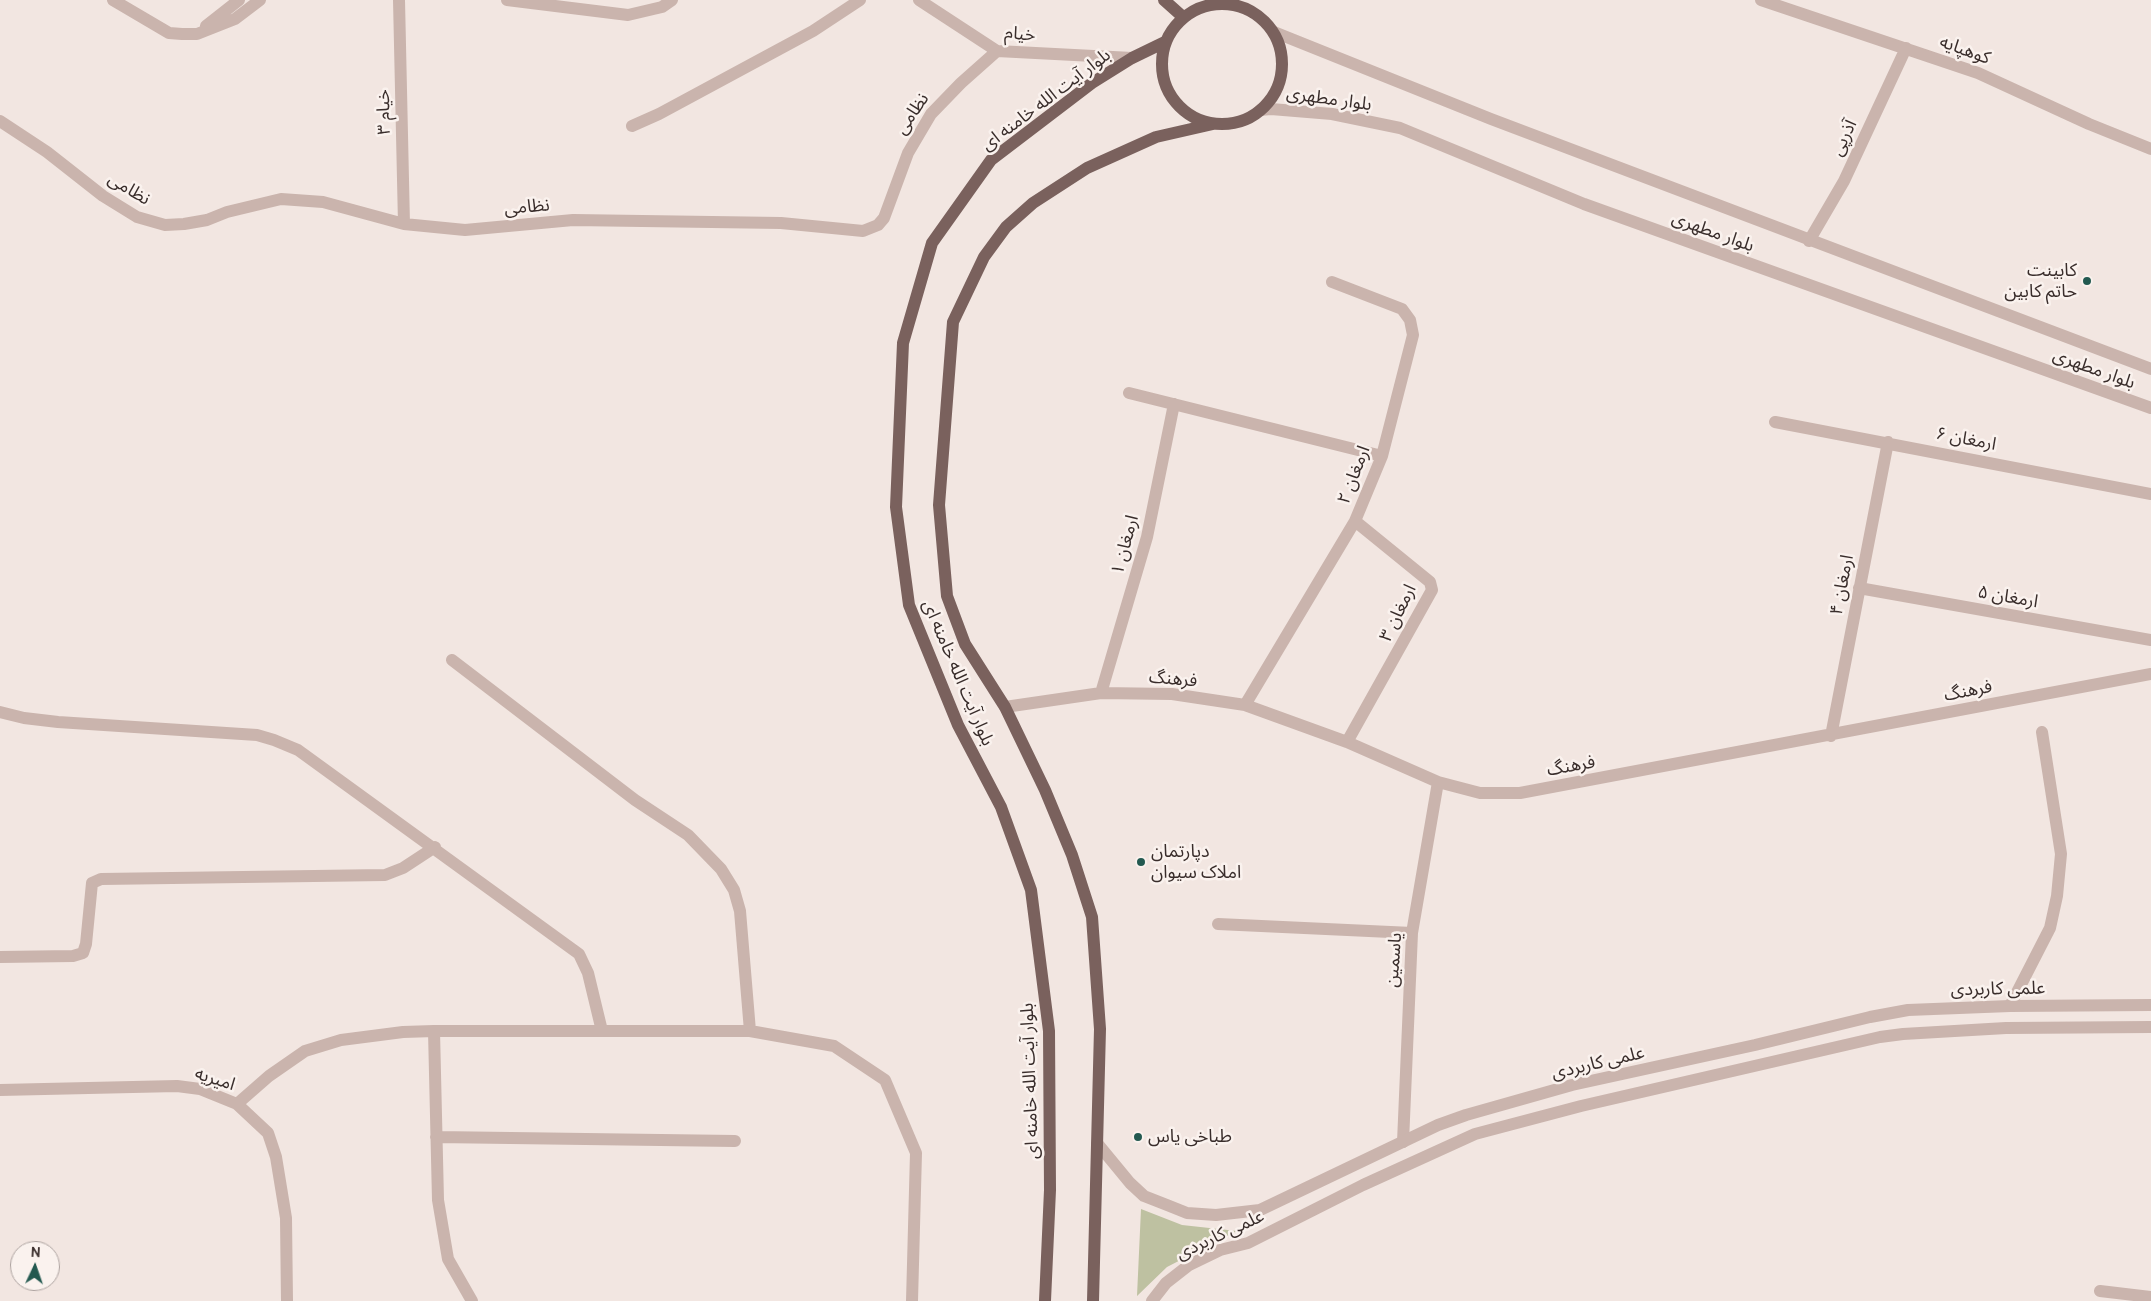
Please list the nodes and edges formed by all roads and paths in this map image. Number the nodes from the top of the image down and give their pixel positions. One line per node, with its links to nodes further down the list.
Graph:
1 (113, 0): 14 (street)
2 (240, 0): 14 (street)
3 (260, 0): 14 (street)
4 (399, 0): 24 (street, خیام ۳)
5 (507, 0): 6 (street)
6 (672, 0)
7 (860, 0): 22 (street)
8 (919, 0): 17 (street, خیام)
9 (1164, 0): 12 (main road)
10 (1761, 0): 16 (street, کوهپایه)
11 (1229, 2): 12 (main road); 13 (main road)
12 (1183, 17): 15 (main road)
13 (1274, 32): 19 (main road); 25 (street, بلوار مطهری)
14 (197, 34)
15 (1165, 42): 18 (main road, بلوار آیت الله خامنه ای); 21 (main road)
16 (1906, 48): 23 (street, کوهپایه); 25 (street, آذرپی)
17 (997, 51): 18 (street, خیام); 24 (street, نظامی)
18 (1132, 58): 74 (main road, بلوار آیت الله خامنه ای)
19 (1260, 110): 21 (main road); 30 (street, بلوار مطهری)
20 (0, 121): 24 (street, نظامی)
21 (1213, 124): 42 (main road, بلوار آیت الله خامنه ای)
22 (632, 126)
23 (2151, 149)
24 (404, 224)
25 (1809, 241): 27 (street, بلوار مطهری)
26 (1332, 282): 33 (street, ارمغان ۲)
27 (2151, 369)
28 (1130, 393): 29 (street)
29 (1174, 404): 33 (street); 40 (street, ارمغان ۱)
30 (2151, 408)
31 (1775, 422): 32 (street, ارمغان ۶)
32 (1888, 442): 34 (street, ارمغان ۶); 36 (street, ارمغان ۴)
33 (1382, 456): 35 (street, ارمغان ۲)
34 (2151, 494)
35 (1355, 520): 41 (street, ارمغان ۲); 46 (street, ارمغان ۳)
36 (1860, 588): 37 (street, ارمغان ۵); 45 (street, ارمغان ۴)
37 (2151, 640)
38 (452, 660): 58 (street)
39 (2151, 674): 45 (street, فرهنگ)
40 (1101, 693): 41 (street, فرهنگ); 42 (street, فرهنگ)
41 (1245, 705): 46 (street, فرهنگ)
42 (1005, 707): 68 (main road, بلوار آیت الله خامنه ای)
43 (0, 712): 48 (street)
44 (2042, 732): 53 (street)
45 (1831, 736): 47 (street, فرهنگ)
46 (1347, 742): 47 (street, فرهنگ)
47 (1438, 782): 50 (street, یاسمین)
48 (435, 847): 51 (street); 57 (street)
49 (1218, 924): 50 (street)
50 (1412, 933): 67 (street, یاسمین)
51 (0, 957)
52 (2151, 1005): 53 (street, علمی کاربردی)
53 (2010, 1006): 55 (street); 59 (street, علمی کاربردی)
54 (2151, 1027): 55 (street, علمی کاربردی)
55 (2006, 1028): 60 (street, علمی کاربردی)
56 (434, 1030): 57 (street); 63 (street); 65 (street)
57 (602, 1031): 58 (street)
58 (750, 1031): 73 (street)
59 (1755, 1046): 60 (street); 61 (street, علمی کاربردی)
60 (1760, 1064): 64 (street, علمی کاربردی)
61 (1572, 1085): 64 (street); 67 (street, علمی کاربردی)
62 (0, 1090): 63 (street, امیریه)
63 (236, 1104): 71 (street, امیریه)
64 (1581, 1106): 76 (street, علمی کاربردی)
65 (436, 1137): 66 (street); 72 (street)
66 (735, 1141)
67 (1403, 1142): 68 (street, علمی کاربردی)
68 (1097, 1143): 75 (main road, بلوار آیت الله خامنه ای)
69 (2100, 1291): 70 (street)
70 (2151, 1296)
71 (287, 1301)
72 (472, 1301)
73 (912, 1301)
74 (1045, 1301)
75 (1092, 1301)
76 (1152, 1301)

